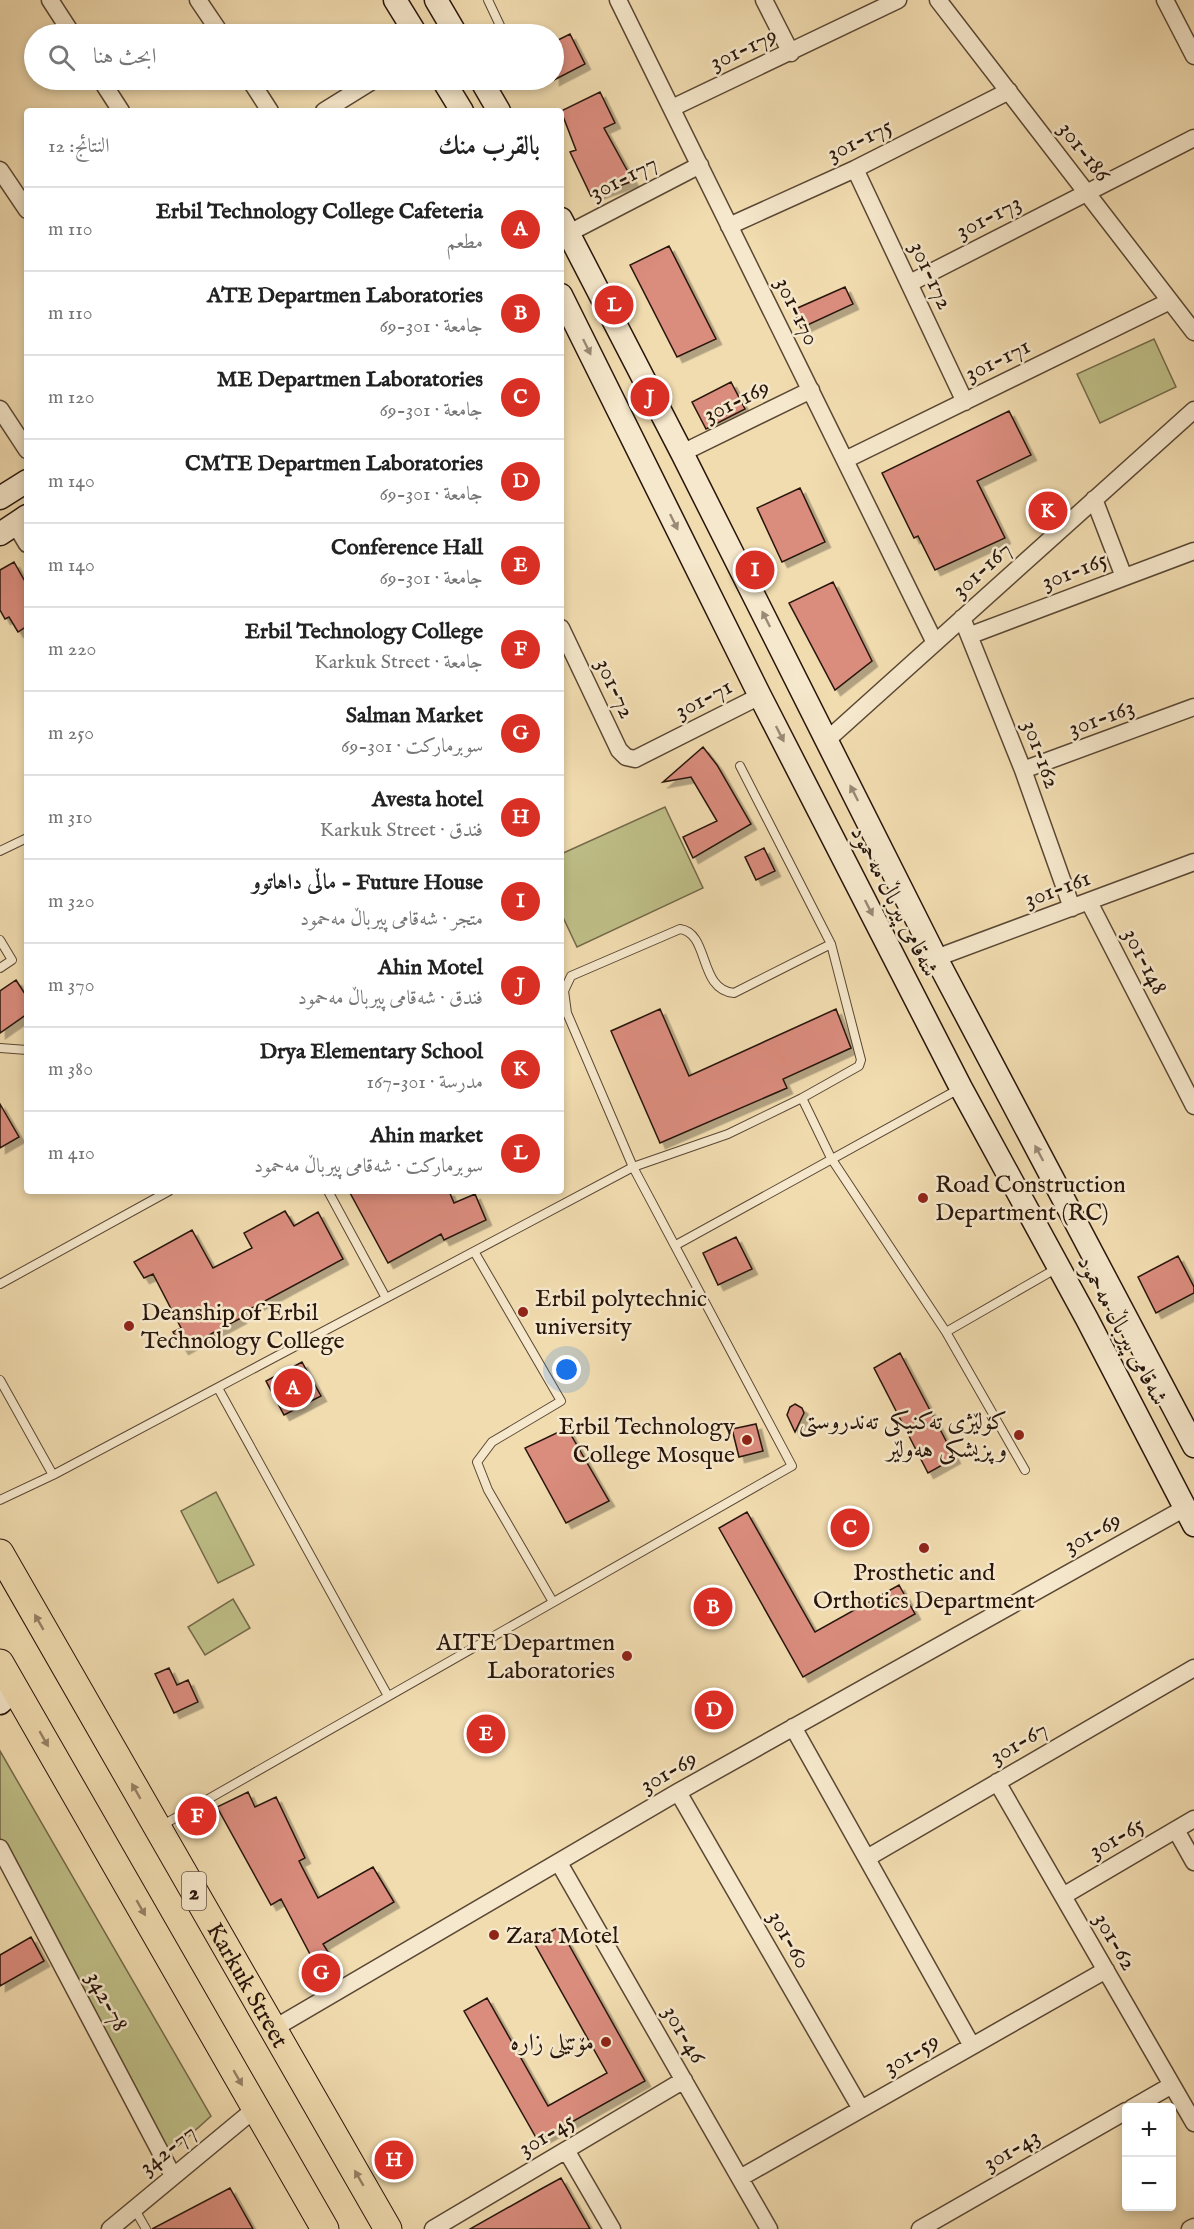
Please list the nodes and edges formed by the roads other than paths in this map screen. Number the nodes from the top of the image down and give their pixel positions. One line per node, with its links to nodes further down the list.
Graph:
1 (50, 0): 11 (street)
2 (198, 0): 12 (street)
3 (395, 0): 13 (main road)
4 (436, 0): 14 (main road)
5 (488, 0): 15 (lane)
6 (618, 0): 29 (street, 301-170)
7 (764, 0): 16 (street)
8 (898, 0): 16 (street, 301-179)
9 (938, 0): 23 (street, 301-186)
10 (1165, 0): 17 (street)
11 (66, 24)
12 (214, 24)
13 (410, 24)
14 (450, 24)
15 (499, 24)
16 (791, 53): 29 (street, 301-179)
17 (1194, 56)
18 (107, 90): 24 (street)
19 (256, 90): 25 (street)
20 (358, 90): 26 (street)
21 (449, 90): 27 (main road)
22 (487, 90): 28 (main road)
23 (1009, 91): 32 (street, 301-175); 34 (street, 301-186)
24 (119, 108)
25 (268, 108)
26 (329, 108)
27 (460, 108)
28 (497, 108)
29 (672, 108): 31 (street, 301-170)
30 (1194, 138): 34 (street, 301-173)
31 (700, 165): 36 (street, 301-177); 37 (street, 301-170)
32 (855, 169): 37 (street, 301-175); 38 (street, 301-172)
33 (0, 170): 35 (street)
34 (1087, 193): 38 (street, 301-173); 39 (street, 301-186)
35 (24, 206)
36 (565, 226): 48 (main road, شەقامی پیرباڵ مەحمود)
37 (729, 226): 43 (street, 301-170)
38 (910, 283): 44 (street, 301-172)
39 (1170, 301): 42 (street, 301-186); 44 (street, 301-171)
40 (564, 308): 41 (main road, شەقامی پیرباڵ مەحمود)
41 (568, 326): 61 (main road, شەقامی پیرباڵ مەحمود, one-way to 61)
42 (1194, 332)
43 (811, 390): 48 (street, 301-169); 49 (street, 301-170)
44 (965, 402): 49 (street, 301-171)
45 (0, 409): 47 (street)
46 (1194, 410): 52 (street, 301-167)
47 (24, 445)
48 (682, 453): 63 (main road, شەقامی پیرباڵ مەحمود, one-way to 48)
49 (845, 460): 60 (street, 301-170)
50 (24, 483): 51 (main road)
51 (0, 498)
52 (1094, 499): 56 (street); 57 (street, 301-167)
53 (14, 525): 54 (street)
54 (24, 540)
55 (1194, 551): 56 (street, 301-165)
56 (1124, 577): 59 (street, 301-165)
57 (962, 618): 59 (street, 301-162); 60 (street, 301-167)
58 (564, 634): 64 (street, 301-72)
59 (971, 635): 66 (street, 301-162)
60 (934, 643): 63 (street, 301-167)
61 (760, 696): 64 (street, 301-71); 77 (main road, شەقامی پیرباڵ مەحمود, one-way to 77)
62 (1194, 707): 66 (street, 301-163)
63 (827, 740): 73 (main road, شەقامی پیرباڵ مەحمود, one-way to 63)
64 (635, 759)
65 (740, 766): 72 (lane)
66 (1023, 770): 70 (street, 301-162)
67 (24, 839): 68 (lane)
68 (0, 851)
69 (1194, 862): 70 (street, 301-161)
70 (1081, 905): 73 (street, 301-161); 79 (street, 301-148)
71 (0, 940): 74 (lane)
72 (831, 944): 78 (lane); 81 (lane)
73 (936, 958): 89 (main road, شەقامی پیرباڵ مەحمود, one-way to 73)
74 (0, 968)
75 (0, 1048): 76 (lane)
76 (24, 1050)
77 (961, 1088): 80 (lane); 86 (main road, شەقامی پیرباڵ مەحمود)
78 (802, 1098): 80 (lane); 81 (lane)
79 (1194, 1106)
80 (831, 1158): 84 (lane); 91 (lane)
81 (633, 1167): 84 (lane); 85 (lane)
82 (164, 1194): 87 (lane)
83 (330, 1194): 88 (lane)
84 (676, 1245): 100 (lane)
85 (475, 1253): 88 (lane); 100 (lane)
86 (1059, 1267): 90 (main road, شەقامی پیرباڵ مەحمود); 91 (lane)
87 (0, 1284)
88 (386, 1298): 93 (lane)
89 (1119, 1303): 90 (main road); 94 (main road, شەقامی پیرباڵ مەحمود)
90 (1087, 1319): 98 (main road, شەقامی پیرباڵ مەحمود)
91 (946, 1332): 95 (lane)
92 (0, 1380): 96 (lane)
93 (218, 1388): 96 (lane); 104 (lane)
94 (1194, 1446)
95 (1025, 1470)
96 (53, 1475): 97 (lane)
97 (0, 1500)
98 (1190, 1516): 105 (street, 301-69)
99 (0, 1553): 109 (highway, Karkuk Street / 2, one-way to 99)
100 (553, 1602): 104 (lane)
101 (0, 1663): 103 (highway, 2)
102 (1194, 1668): 106 (street, 301-67)
103 (7, 1696): 122 (highway, 2, one-way to 122)
104 (388, 1696): 109 (lane)
105 (793, 1727): 107 (street, 301-69); 112 (street)
106 (997, 1782): 112 (street, 301-67); 115 (street, 301-62)
107 (678, 1792): 114 (street, 301-69); 123 (street, 301-60)
108 (1194, 1819): 110 (street, 301-65)
109 (158, 1828): 117 (highway, Karkuk Street / 2)
110 (1176, 1830): 113 (street); 115 (street, 301-65)
111 (0, 1848): 127 (street, 342-78)
112 (867, 1858): 118 (street)
113 (1194, 1862)
114 (559, 1863): 117 (street, 301-69); 119 (street, 301-46)
115 (1063, 1896): 116 (street, 301-62)
116 (1106, 1970): 118 (street, 301-59); 120 (street, 301-62)
117 (273, 2029): 134 (highway, Karkuk Street / 2, one-way to 117)
118 (972, 2046): 123 (street, 301-59)
119 (684, 2080): 126 (street, 301-45); 128 (street, 301-46)
120 (1172, 2085): 121 (street); 125 (street, 301-62)
121 (1141, 2103)
122 (256, 2108): 127 (street, 342-77); 133 (highway, 2)
123 (861, 2109): 128 (street, 301-59)
124 (1122, 2113): 138 (street, 301-43)
125 (1194, 2123)
126 (566, 2150): 135 (street, 301-45); 136 (street)
127 (173, 2176): 129 (street, 342-77)
128 (740, 2178): 137 (street, 301-46)
129 (134, 2208): 131 (street, 342-77); 132 (lane)
130 (1194, 2227): 139 (street)
131 (110, 2229)
132 (146, 2229)
133 (325, 2229)
134 (388, 2229)
135 (433, 2229)
136 (612, 2229)
137 (769, 2229)
138 (920, 2229)
139 (1190, 2229)

